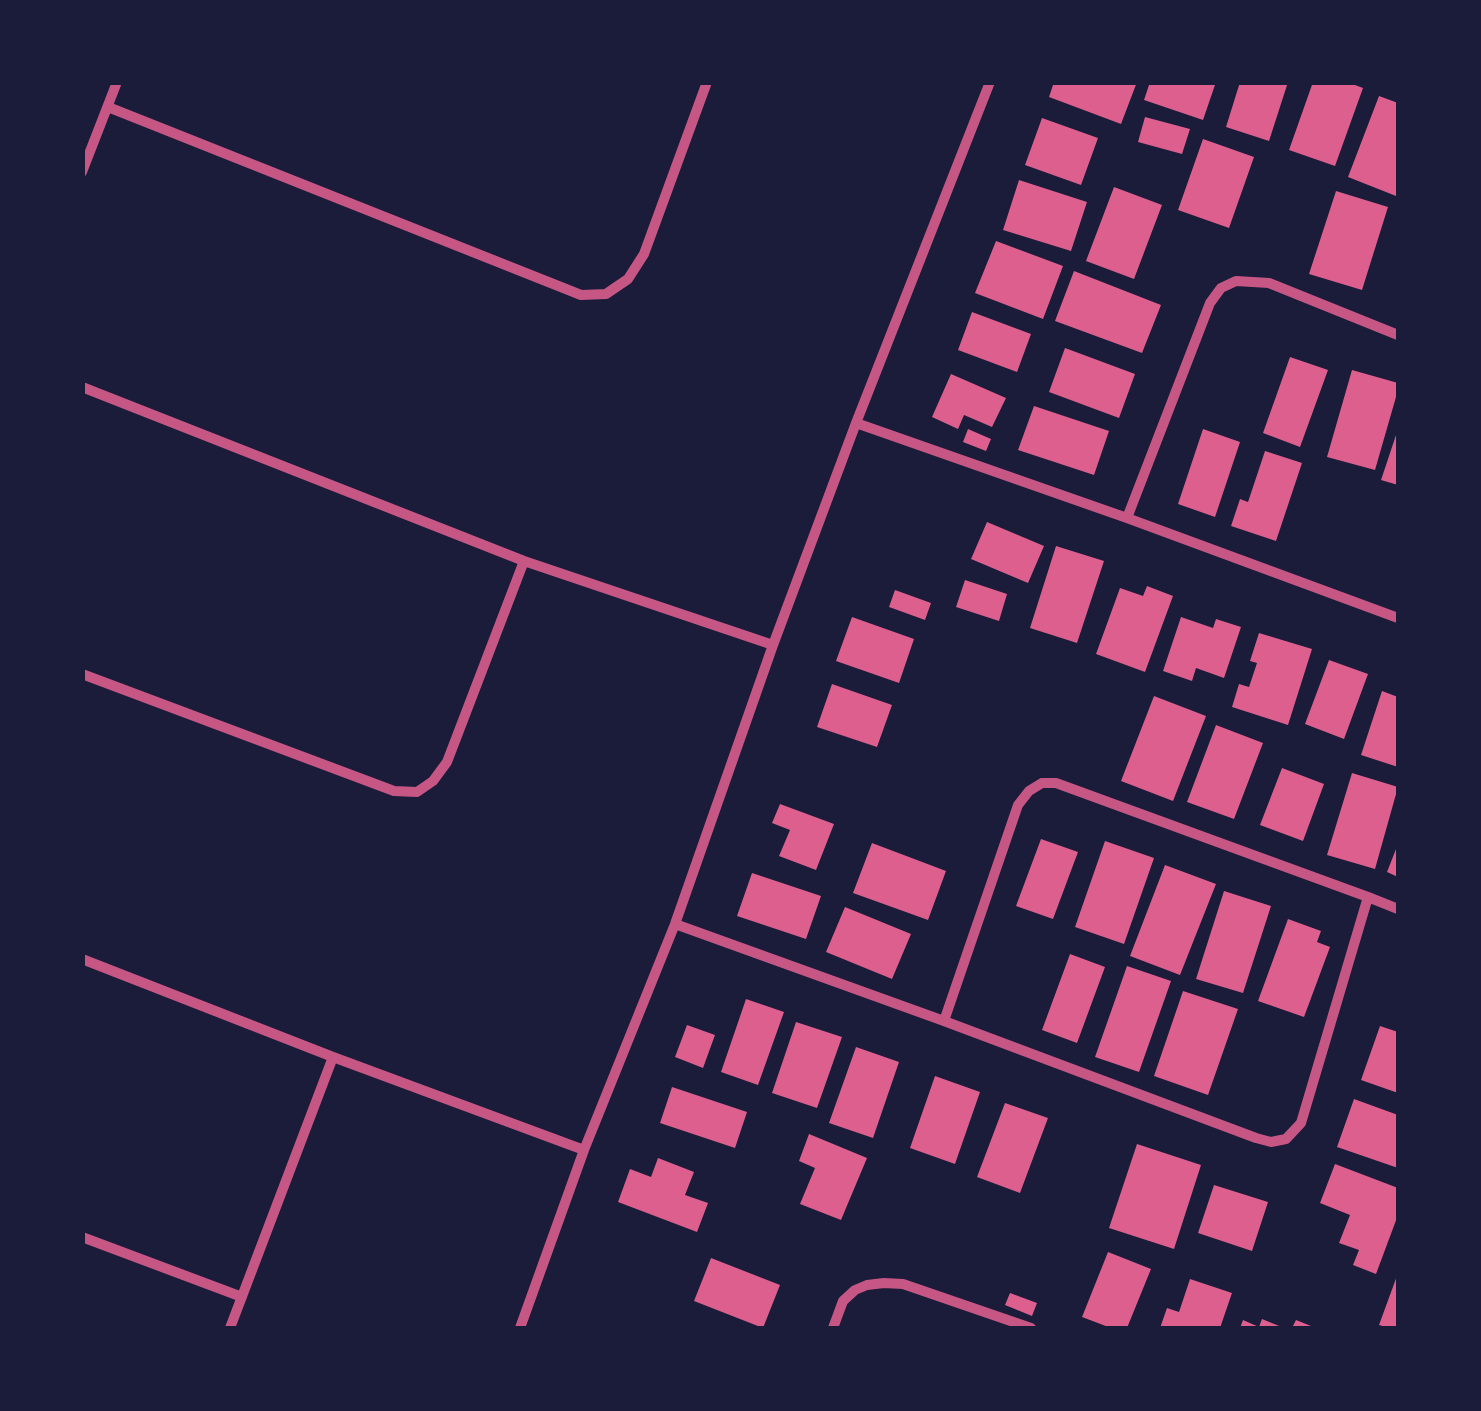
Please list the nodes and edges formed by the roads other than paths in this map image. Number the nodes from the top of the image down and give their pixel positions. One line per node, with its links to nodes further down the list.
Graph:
1 (117, 82): 4 (street)
2 (707, 82): 4 (street)
3 (990, 82): 8 (street)
4 (108, 107): 5 (street)
5 (82, 172)
6 (1398, 335): 9 (street)
7 (82, 387): 10 (street)
8 (856, 423): 9 (street); 12 (street)
9 (1127, 518): 11 (street)
10 (524, 561): 12 (street); 13 (street)
11 (1398, 618)
12 (773, 645): 16 (street)
13 (82, 674)
14 (1368, 897): 15 (street); 18 (street); 18 (street)
15 (1398, 910)
16 (674, 924): 18 (street); 20 (street)
17 (82, 959): 19 (street)
18 (944, 1021)
19 (333, 1057): 20 (street); 22 (street)
20 (584, 1150): 24 (street)
21 (82, 1237): 22 (street)
22 (242, 1297): 23 (street)
23 (230, 1328)
24 (520, 1328)
25 (833, 1328): 26 (street)
26 (1031, 1328)

